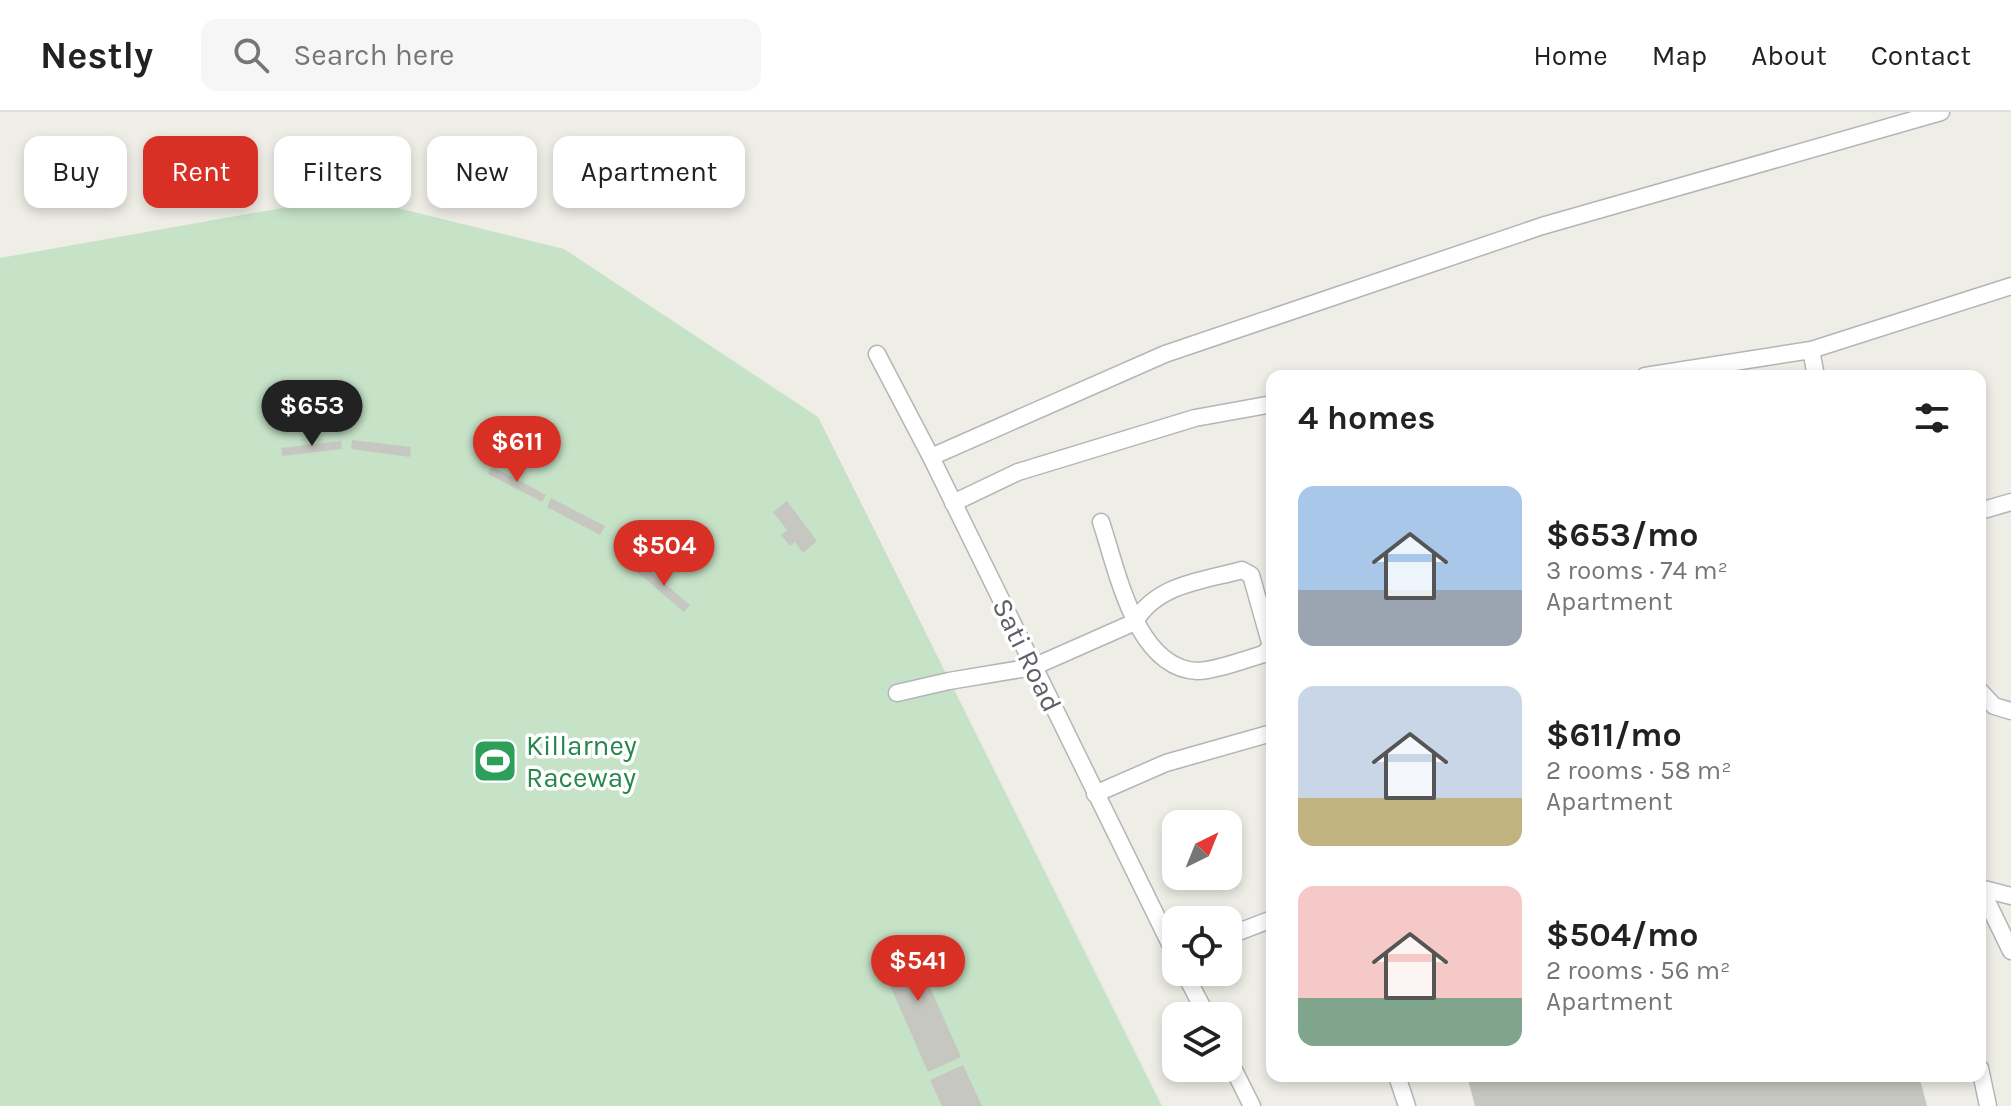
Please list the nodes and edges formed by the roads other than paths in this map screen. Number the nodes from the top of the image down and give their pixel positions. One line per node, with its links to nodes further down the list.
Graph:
1 (1941, 112): 8 (lane)
2 (2011, 286): 3 (lane)
3 (1811, 350): 5 (lane); 6 (lane)
4 (877, 354): 8 (lane, Sati Road)
5 (1683, 370)
6 (1815, 370)
7 (1266, 405): 10 (lane)
8 (931, 457): 10 (lane, Sati Road)
9 (2011, 502): 11 (lane)
10 (953, 503): 16 (lane, Sati Road)
11 (1986, 509)
12 (1101, 522): 13 (lane)
13 (1135, 622): 14 (lane); 15 (lane); 16 (lane)
14 (1266, 628)
15 (1266, 652)
16 (1033, 667): 17 (lane); 21 (lane, Sati Road)
17 (897, 693)
18 (1986, 697): 19 (lane)
19 (2011, 711)
20 (1266, 735): 21 (lane)
21 (1095, 794): 26 (lane, Sati Road)
22 (1986, 890): 23 (lane)
23 (2011, 896)
24 (1986, 900): 28 (lane)
25 (1266, 921): 27 (lane)
26 (1162, 928)
27 (1242, 931)
28 (2011, 951)
29 (1240, 1082): 32 (lane)
30 (1399, 1082): 33 (lane)
31 (1983, 1082): 34 (lane)
32 (1252, 1106)
33 (1407, 1106)
34 (1988, 1106)

